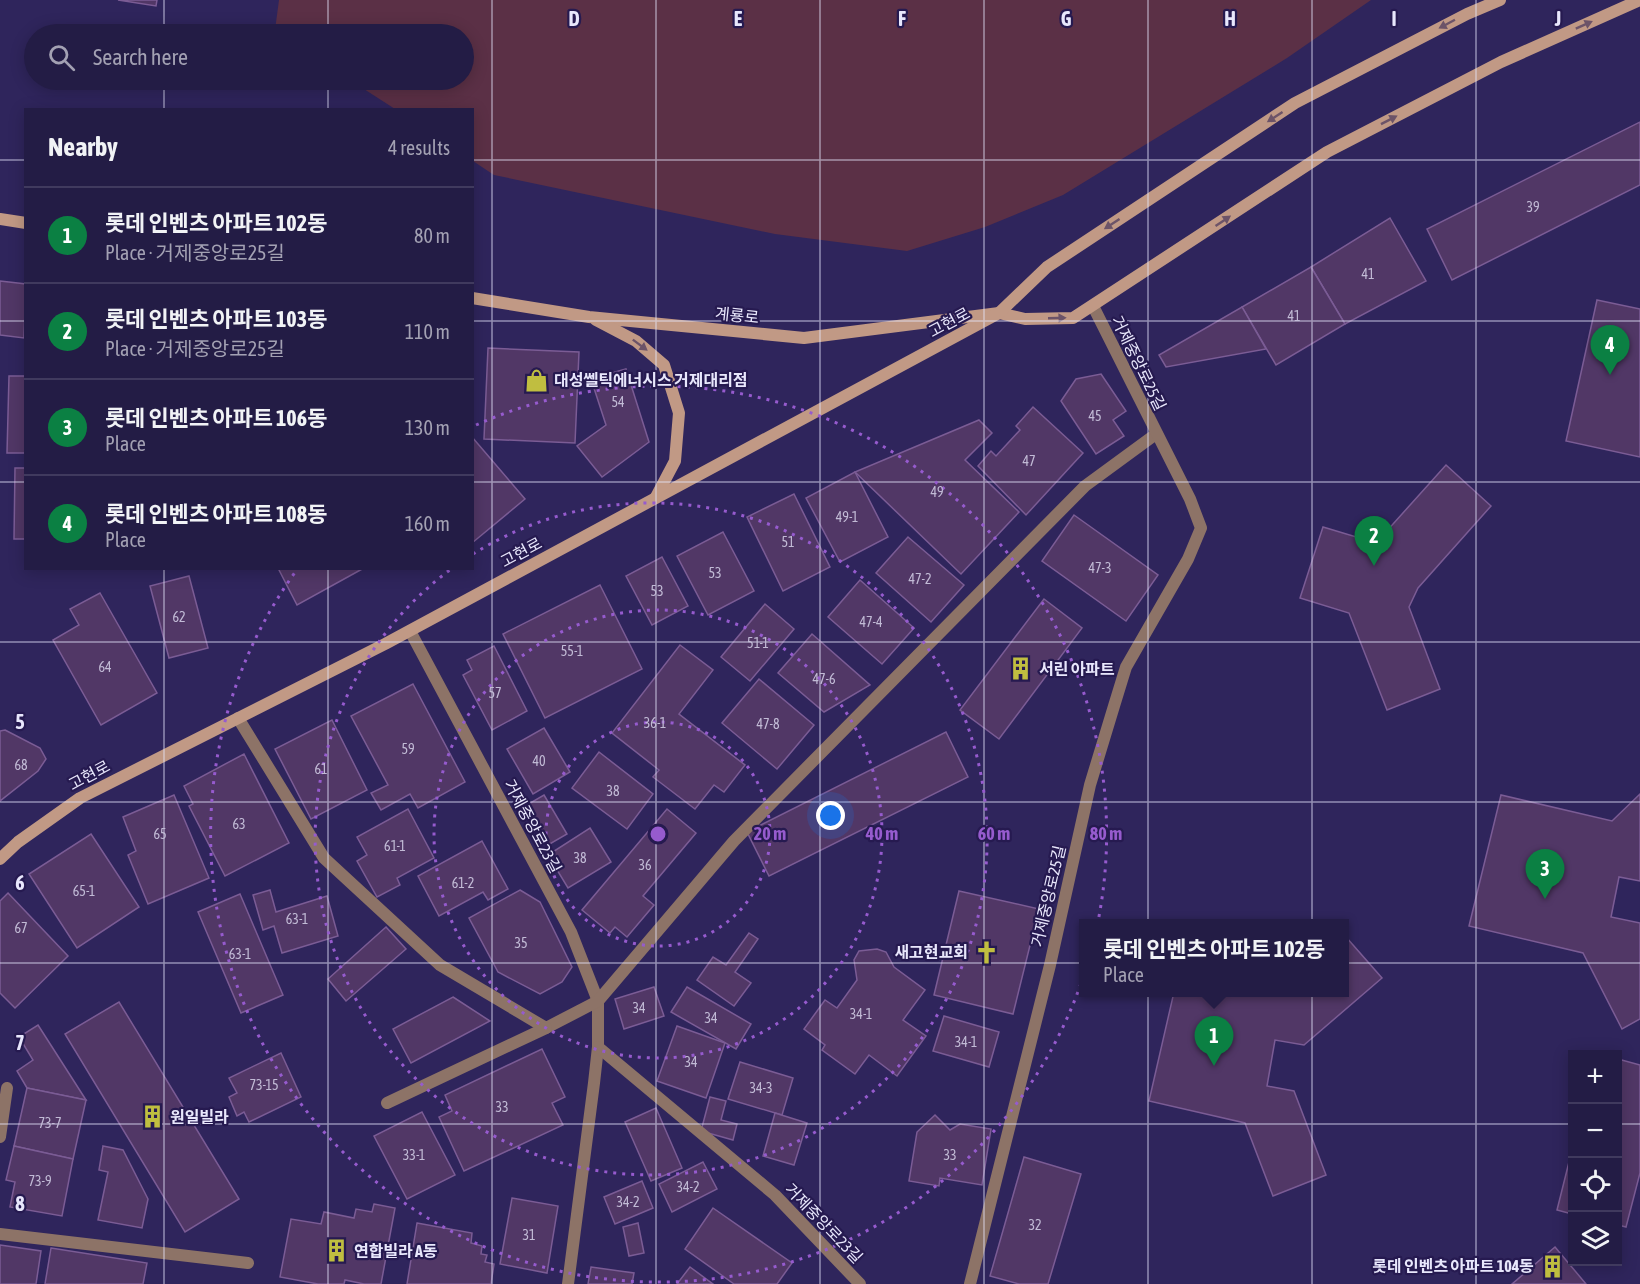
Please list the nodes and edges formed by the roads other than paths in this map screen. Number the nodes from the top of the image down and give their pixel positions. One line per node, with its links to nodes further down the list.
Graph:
1 (1500, 0): 7 (street, 고현로, one-way to 7)
2 (1640, 0): 6 (street, 계룡로, one-way to 2)
3 (0, 219): 4 (street)
4 (24, 223)
5 (474, 298): 8 (street, 계룡로)
6 (1093, 306): 7 (street, 계룡로, one-way to 6); 9 (street, 거제중앙로25길)
7 (999, 313): 8 (street, 계룡로); 10 (street, 고현로)
8 (589, 317): 10 (street, one-way to 10)
9 (1156, 434): 14 (street, 거제중앙로25길); 24 (street, 거제중앙로25길)
10 (656, 497): 11 (street, 고현로)
11 (410, 630): 12 (street, 고현로); 14 (street, 거제중앙로23길)
12 (238, 718): 13 (street, 고현로); 15 (street)
13 (0, 859)
14 (598, 1001): 15 (street); 16 (street, 거제중앙로23길)
15 (546, 1028): 18 (street)
16 (598, 1047): 22 (street, 거제중앙로23길); 23 (street, 거제중앙로23길)
17 (8, 1088): 19 (street)
18 (387, 1103)
19 (0, 1137)
20 (0, 1234): 21 (street)
21 (248, 1263)
22 (568, 1284)
23 (860, 1284)
24 (970, 1284)

